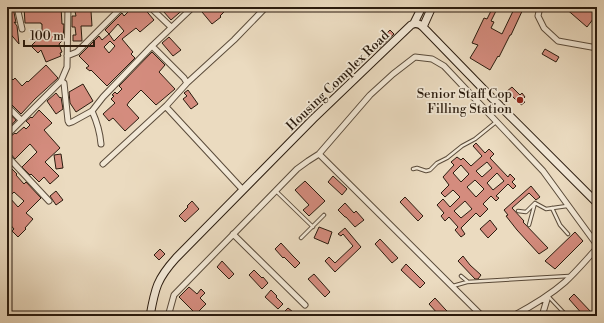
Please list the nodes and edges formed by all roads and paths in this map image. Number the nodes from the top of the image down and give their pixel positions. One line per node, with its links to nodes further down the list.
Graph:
1 (17, 7): 13 (street)
2 (68, 7): 16 (street)
3 (122, 7): 16 (street)
4 (150, 7): 11 (street)
5 (193, 7): 11 (street)
6 (266, 7): 18 (street)
7 (422, 7): 10 (street)
8 (432, 7): 12 (street)
9 (540, 7): 15 (street)
10 (414, 23): 12 (street); 30 (street, Housing Complex Road)
11 (171, 27): 14 (street)
12 (423, 27): 34 (street)
13 (22, 29)
14 (152, 46): 18 (street); 21 (street)
15 (597, 48)
16 (67, 56): 17 (street)
17 (61, 81): 21 (street); 22 (street)
18 (187, 83): 19 (street)
19 (167, 105): 28 (street); 30 (street)
20 (7, 106): 22 (street)
21 (92, 111): 25 (street)
22 (21, 120): 24 (street)
23 (496, 121): 26 (street); 29 (lane); 35 (street)
24 (7, 135)
25 (101, 144)
26 (319, 154): 31 (street); 49 (street)
27 (7, 156): 32 (street)
28 (103, 164)
29 (413, 169)
30 (243, 190): 52 (street, Housing Complex Road)
31 (275, 191): 40 (lane); 41 (street)
32 (49, 201)
33 (535, 203): 36 (lane); 37 (lane); 39 (lane)
34 (597, 203)
35 (568, 206): 36 (lane); 44 (street)
36 (552, 208): 42 (lane)
37 (518, 211)
38 (324, 215): 40 (lane)
39 (529, 224)
40 (313, 227): 43 (lane)
41 (233, 234): 51 (street); 53 (street)
42 (568, 234)
43 (301, 238)
44 (597, 245)
45 (597, 248): 47 (street)
46 (461, 276): 48 (lane)
47 (570, 276): 48 (lane); 50 (street)
48 (468, 282): 49 (lane)
49 (452, 286): 54 (street)
50 (548, 296): 55 (street); 56 (street); 57 (lane)
51 (305, 306)
52 (150, 316)
53 (170, 316)
54 (482, 316)
55 (513, 316)
56 (542, 316)
57 (567, 316)

